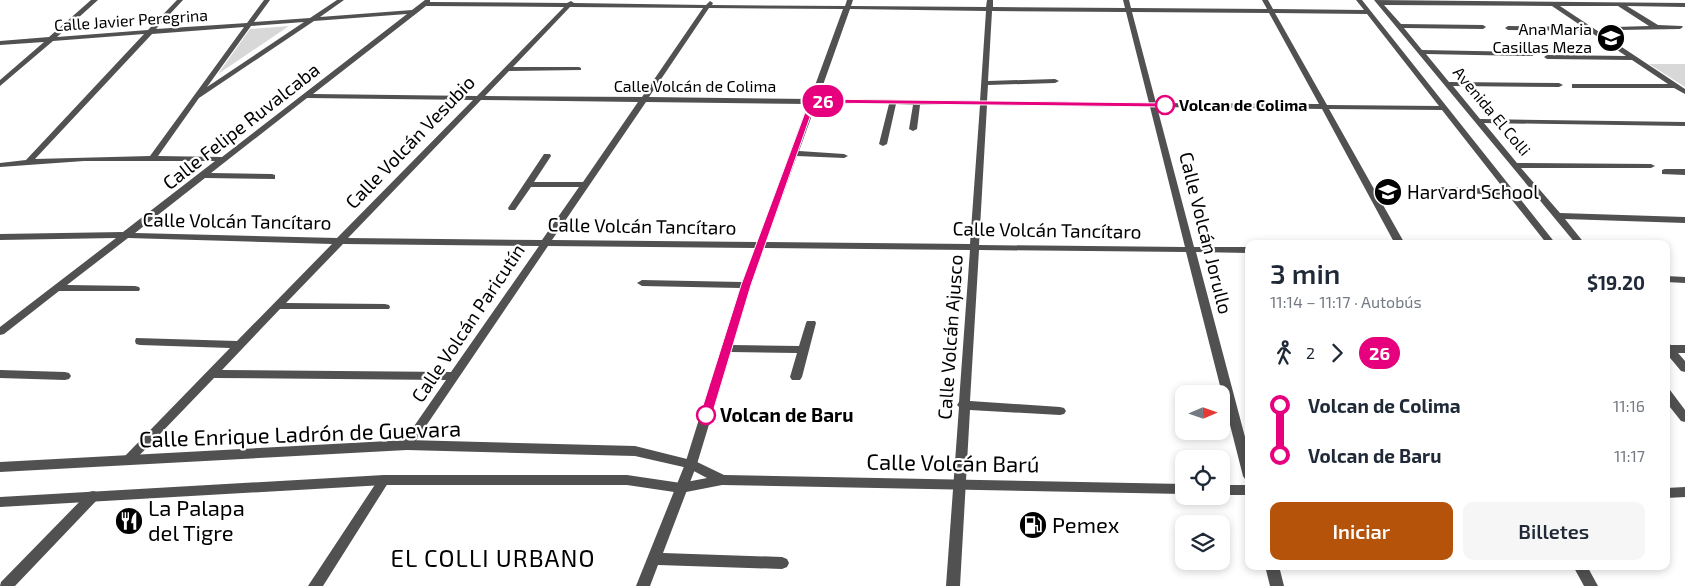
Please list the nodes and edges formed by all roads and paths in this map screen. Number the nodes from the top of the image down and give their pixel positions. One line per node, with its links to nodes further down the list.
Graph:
1 (95, 0): 33 (street)
2 (180, 0): 32 (street)
3 (267, 0): 24 (street)
4 (341, 0): 23 (street)
5 (1126, 0): 18 (street, Calle Volcán Jorullo)
6 (1225, 0): 19 (street)
7 (1265, 0): 20 (street)
8 (1359, 0): 22 (street, Avenida El Colli)
9 (1379, 1): 11 (street); 25 (street, Avenida El Colli)
10 (427, 2): 12 (street); 21 (street, Calle Felipe Ruvalcaba)
11 (1550, 2): 16 (street); 31 (street)
12 (571, 3): 13 (street); 39 (street, Calle Volcán Vesubio)
13 (710, 3): 14 (street); 51 (street, Calle Volcán Paricutín)
14 (848, 4): 15 (street); 53 (street)
15 (989, 4): 18 (street); 42 (street, Calle Volcán Ajusco)
16 (1619, 4): 17 (street); 27 (street)
17 (1685, 4)
18 (1129, 10): 19 (street); 57 (street, Calle Volcán Jorullo)
19 (1231, 11): 20 (street)
20 (1271, 11): 22 (street); 58 (street)
21 (414, 12): 23 (street, Calle Javier Peregrina); 49 (street, Calle Felipe Ruvalcaba)
22 (1368, 12): 59 (street, Avenida El Colli)
23 (312, 21): 24 (street, Calle Javier Peregrina); 52 (street)
24 (249, 26): 32 (street, Calle Javier Peregrina); 52 (street)
25 (1401, 26): 26 (street); 35 (street, Avenida El Colli)
26 (1483, 27)
27 (1656, 27): 28 (street); 30 (street)
28 (1680, 27)
29 (1508, 28): 31 (street)
30 (1617, 28)
31 (1591, 29): 38 (street)
32 (149, 33): 33 (street, Calle Javier Peregrina); 69 (street)
33 (51, 39): 34 (street, Calle Javier Peregrina); 43 (street)
34 (0, 43)
35 (1422, 52): 36 (street); 44 (street, Avenida El Colli)
36 (1532, 54)
37 (1547, 57): 38 (street)
38 (1633, 58): 47 (street)
39 (507, 69): 40 (street); 50 (street, Calle Volcán Vesubio)
40 (580, 69)
41 (1055, 81): 42 (street)
42 (984, 83): 56 (street, Calle Volcán Ajusco)
43 (0, 84)
44 (1447, 84): 45 (street); 60 (street, Avenida El Colli)
45 (1559, 84)
46 (1575, 86): 47 (street)
47 (1676, 86): 48 (street)
48 (1685, 92)
49 (305, 96): 50 (street, Calle Volcán de Colima); 68 (street, Calle Felipe Ruvalcaba)
50 (479, 98): 51 (street, Calle Volcán de Colima); 89 (street, Calle Volcán Vesubio)
51 (644, 100): 53 (street, Calle Volcán de Colima); 78 (street, Calle Volcán Paricutín)
52 (192, 101): 67 (street)
53 (813, 101): 54 (street, Calle Volcán de Colima); 64 (street)
54 (893, 102): 55 (street, Calle Volcán de Colima); 63 (street)
55 (917, 102): 56 (street, Calle Volcán de Colima); 62 (street)
56 (983, 103): 57 (street, Calle Volcán de Colima); 92 (street, Calle Volcán Ajusco)
57 (1153, 105): 58 (street, Calle Volcán de Colima); 93 (street, Calle Volcán Jorullo)
58 (1325, 107): 59 (street, Calle Volcán de Colima); 86 (street)
59 (1444, 108): 80 (street, Avenida El Colli)
60 (1478, 121): 61 (street); 71 (street, Avenida El Colli)
61 (1685, 124)
62 (913, 128)
63 (883, 144)
64 (794, 153): 66 (street); 91 (street)
65 (548, 156): 77 (street)
66 (844, 156)
67 (152, 158): 68 (street); 69 (street)
68 (224, 159): 75 (street, Calle Felipe Ruvalcaba)
69 (29, 162): 70 (street)
70 (0, 165)
71 (1515, 165): 72 (street); 82 (street, Avenida El Colli)
72 (1651, 166)
73 (1665, 172): 74 (street)
74 (1685, 172)
75 (203, 176): 76 (street); 84 (street, Calle Felipe Ruvalcaba)
76 (272, 177)
77 (529, 184): 78 (street); 81 (street)
78 (585, 185): 90 (street, Calle Volcán Paricutín)
79 (1438, 190): 80 (street)
80 (1511, 192): 87 (street, Avenida El Colli)
81 (512, 208)
82 (1558, 216): 83 (street); 88 (street, Avenida El Colli)
83 (1685, 220)
84 (124, 236): 85 (street, Calle Volcán Tancítaro); 89 (street, Calle Volcán Tancítaro); 99 (street, Calle Felipe Ruvalcaba)
85 (0, 238)
86 (1398, 240)
87 (1549, 240)
88 (1578, 240)
89 (339, 241): 90 (street, Calle Volcán Tancítaro); 101 (street, Calle Volcán Vesubio)
90 (546, 243): 91 (street, Calle Volcán Tancítaro); 116 (street, Calle Volcán Paricutín)
91 (760, 245): 92 (street, Calle Volcán Tancítaro); 98 (street)
92 (973, 247): 93 (street, Calle Volcán Tancítaro); 119 (street, Calle Volcán Ajusco)
93 (1190, 249): 94 (street, Calle Volcán Tancítaro); 124 (street, Calle Volcán Jorullo)
94 (1245, 250)
95 (1670, 280): 96 (street)
96 (1685, 280)
97 (642, 283): 98 (street)
98 (746, 285): 107 (street)
99 (58, 288): 100 (street); 104 (street, Calle Felipe Ruvalcaba)
100 (135, 289)
101 (277, 306): 102 (street); 106 (street, Calle Volcán Vesubio)
102 (385, 307)
103 (811, 322): 110 (street)
104 (1, 331)
105 (140, 341): 106 (street)
106 (239, 345): 114 (street, Calle Volcán Vesubio)
107 (727, 348): 110 (street); 125 (street)
108 (1670, 348): 109 (street)
109 (1685, 349)
110 (804, 350): 117 (street)
111 (1670, 350): 112 (street)
112 (1685, 368)
113 (0, 374): 115 (street)
114 (211, 374): 116 (street); 123 (street, Calle Volcán Vesubio)
115 (65, 376)
116 (454, 376): 122 (street, Calle Volcán Paricutín)
117 (796, 377)
118 (1670, 398): 121 (street)
119 (963, 405): 120 (street); 129 (street, Calle Volcán Ajusco)
120 (1060, 411)
121 (1685, 418)
122 (407, 445): 123 (street, Calle Enrique Ladrón de Guevara); 125 (street, Calle Enrique Ladrón de Guevara)
123 (128, 460): 126 (street, Calle Enrique Ladrón de Guevara)
124 (1245, 461)
125 (690, 464): 128 (street, Calle Volcán Barú); 130 (street)
126 (0, 467)
127 (384, 480): 130 (street); 136 (street); 143 (street)
128 (722, 480): 129 (street, Calle Volcán Barú); 130 (street, Calle Volcán Barú)
129 (958, 485): 131 (street, Calle Volcán Barú); 145 (street, Calle Volcán Ajusco)
130 (681, 488): 138 (street)
131 (1175, 489)
132 (1230, 490): 133 (street)
133 (1245, 490)
134 (1685, 492): 135 (street)
135 (1670, 493)
136 (93, 496): 137 (street); 142 (street)
137 (0, 502)
138 (654, 559): 139 (street); 144 (street)
139 (782, 563)
140 (1273, 570): 146 (street)
141 (1582, 570): 147 (street)
142 (6, 586)
143 (315, 586)
144 (643, 586)
145 (953, 586)
146 (1277, 586)
147 (1591, 586)

